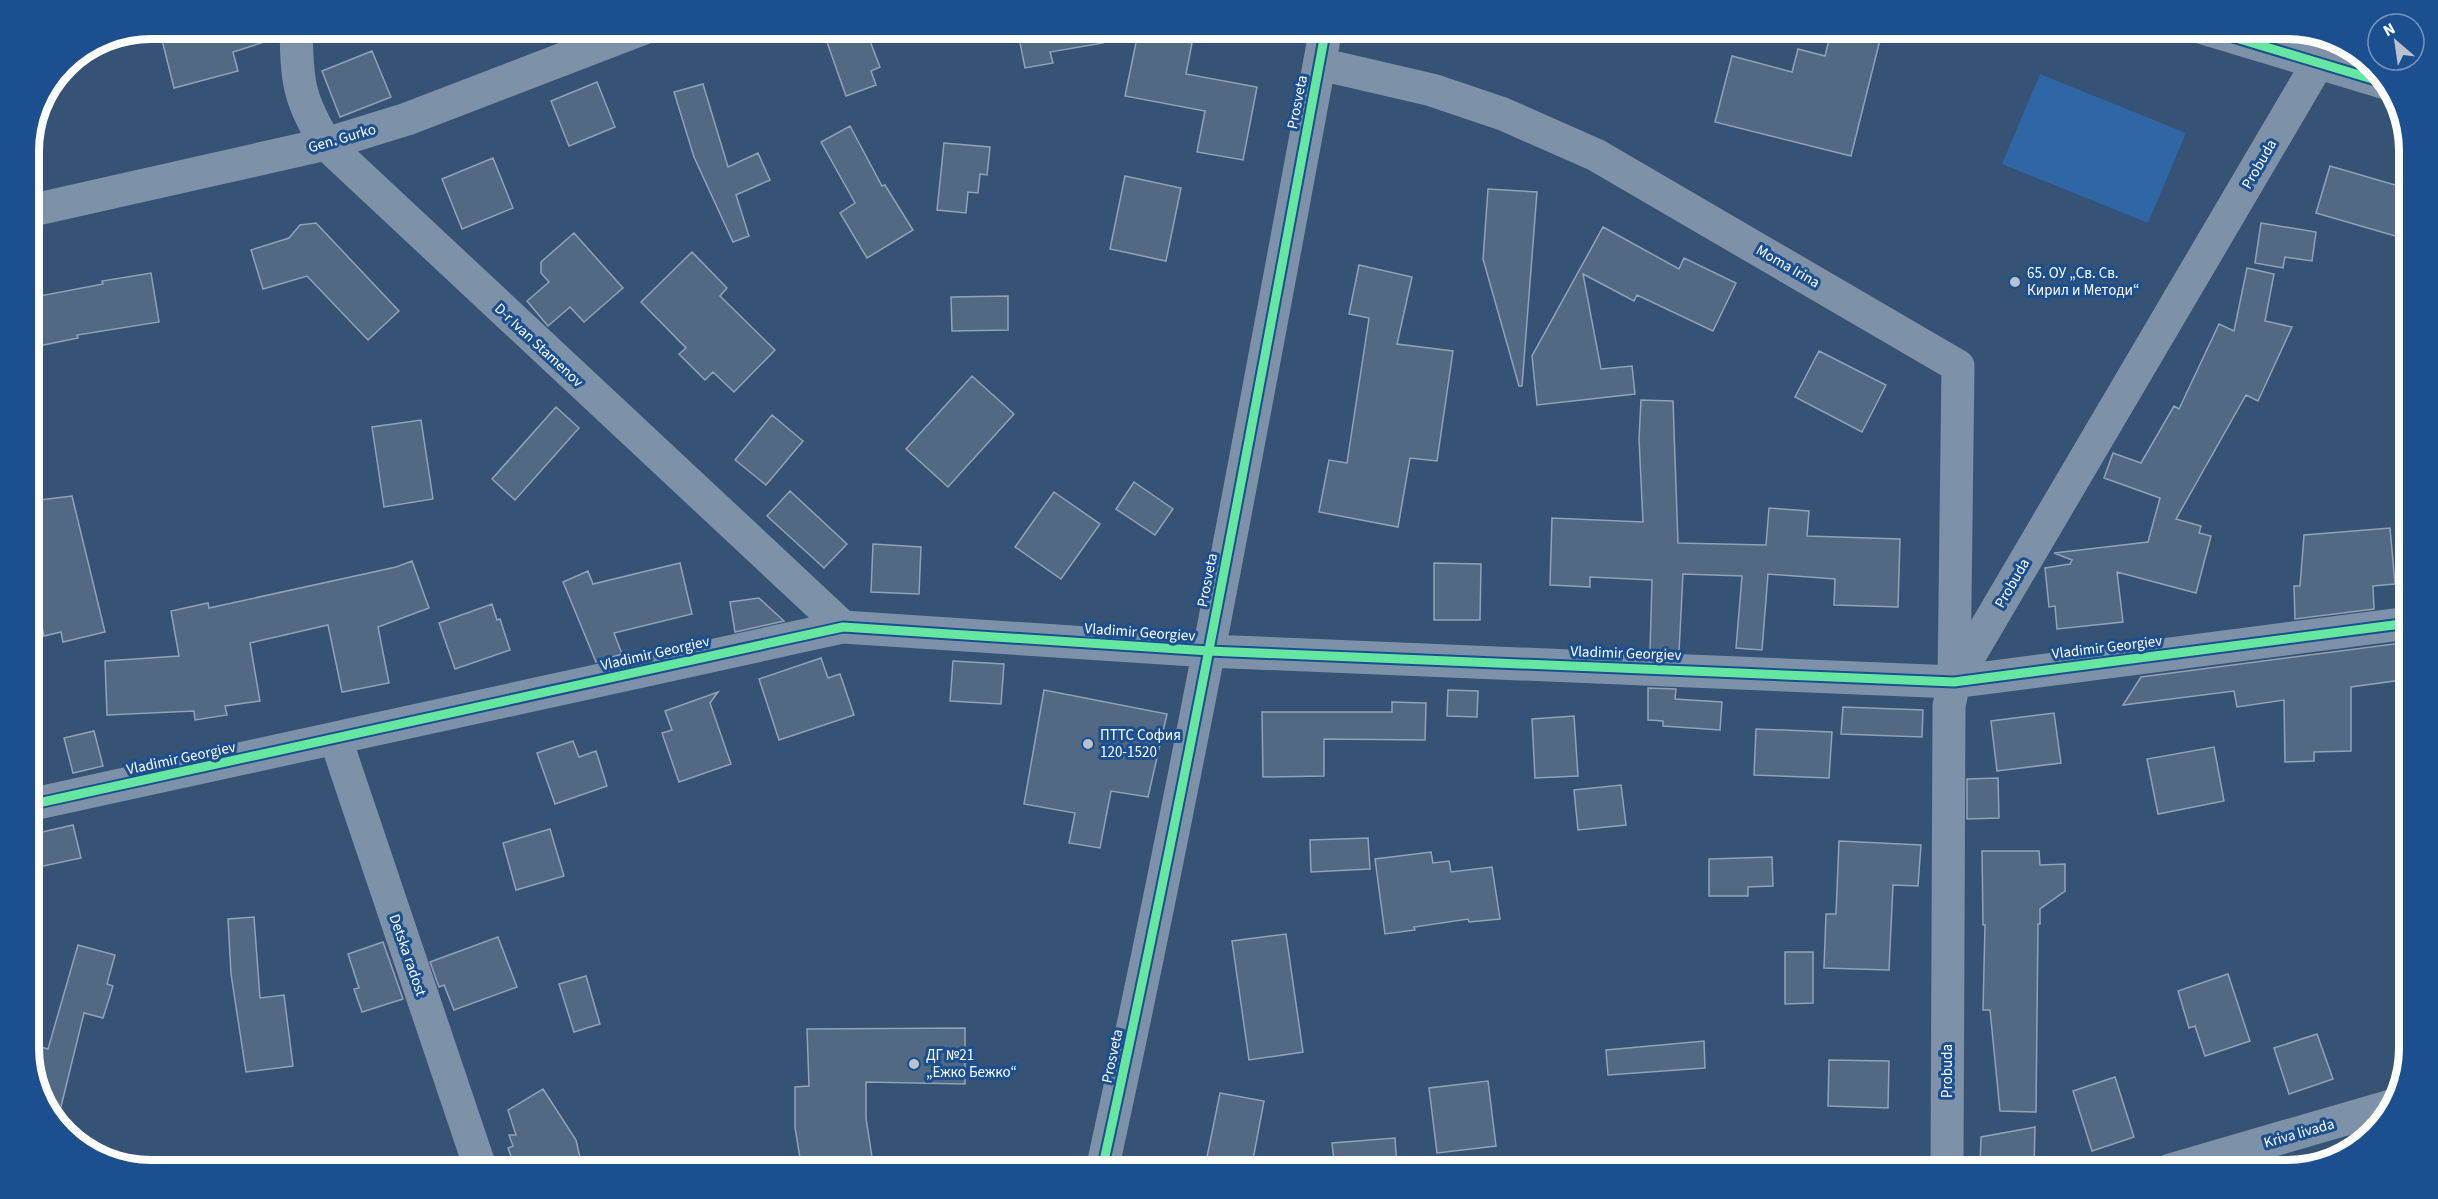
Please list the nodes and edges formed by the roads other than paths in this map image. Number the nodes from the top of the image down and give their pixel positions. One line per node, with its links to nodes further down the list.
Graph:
1 (296, 39): 8 (street, D-r Ivan Stamenov)
2 (615, 39): 8 (street, Gen. Gurko)
3 (1324, 39): 6 (street, Prosveta)
4 (2239, 39): 5 (street)
5 (2318, 63): 7 (street); 13 (street, Probuda)
6 (1320, 64): 12 (street, Prosveta); 13 (street, Moma Irina)
7 (2372, 78)
8 (326, 144): 9 (street, Gen. Gurko); 11 (street, D-r Ivan Stamenov)
9 (39, 209)
10 (2399, 623): 13 (street, Vladimir Georgiev)
11 (843, 627): 12 (street, Vladimir Georgiev); 14 (street, Vladimir Georgiev)
12 (1209, 651): 13 (street, Vladimir Georgiev); 18 (street, Prosveta)
13 (1954, 682): 19 (street, Probuda)
14 (336, 740): 15 (street, Vladimir Georgiev); 17 (street, Detska radost)
15 (39, 804)
16 (2381, 1109): 20 (street, Kriva livada)
17 (478, 1160)
18 (1104, 1160)
19 (1947, 1160)
20 (2204, 1160)

